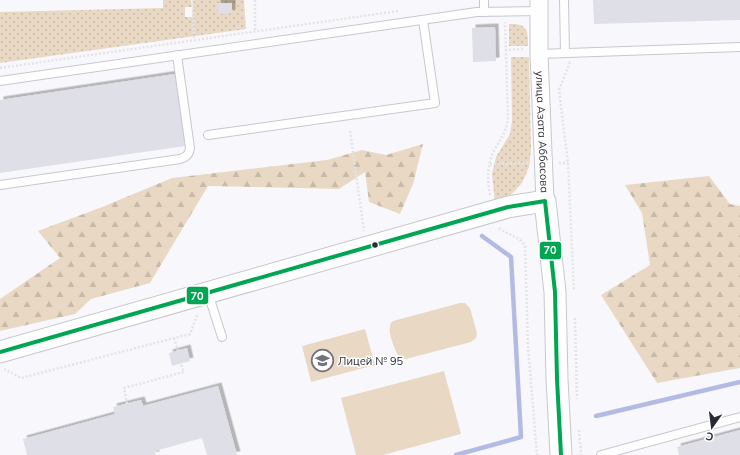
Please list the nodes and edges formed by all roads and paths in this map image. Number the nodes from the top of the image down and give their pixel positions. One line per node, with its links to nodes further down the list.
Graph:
1 (193, 0): 11 (path)
2 (255, 0): 10 (path)
3 (484, 0): 8 (lane)
4 (564, 0): 13 (lane)
5 (540, 5): 7 (lane); 14 (street, улица Азата Аббасова)
6 (404, 10): 10 (path)
7 (505, 11): 8 (lane); 21 (path)
8 (484, 12): 9 (lane)
9 (423, 20): 15 (lane); 19 (lane)
10 (255, 31): 11 (path)
11 (194, 40): 16 (path)
12 (740, 47): 13 (lane)
13 (568, 52): 14 (lane); 25 (path)
14 (539, 54): 22 (street, улица Азата Аббасова)
15 (177, 55): 17 (lane); 20 (lane)
16 (0, 68)
17 (0, 81)
18 (350, 131): 24 (path)
19 (208, 135)
20 (0, 184)
21 (491, 198)
22 (545, 201): 26 (street); 40 (street, улица Азата Аббасова)
23 (497, 226): 39 (path)
24 (365, 235)
25 (574, 295)
26 (210, 298): 28 (lane); 29 (path); 31 (street)
27 (574, 311): 35 (path)
28 (222, 337)
29 (174, 338): 30 (path); 33 (path)
30 (178, 351)
31 (0, 352)
32 (181, 364): 34 (path)
33 (0, 367)
34 (127, 404)
35 (577, 407)
36 (740, 418): 38 (lane)
37 (578, 429): 41 (path)
38 (621, 452): 42 (lane)
39 (537, 455)
40 (561, 455)
41 (581, 455)
42 (601, 455)

